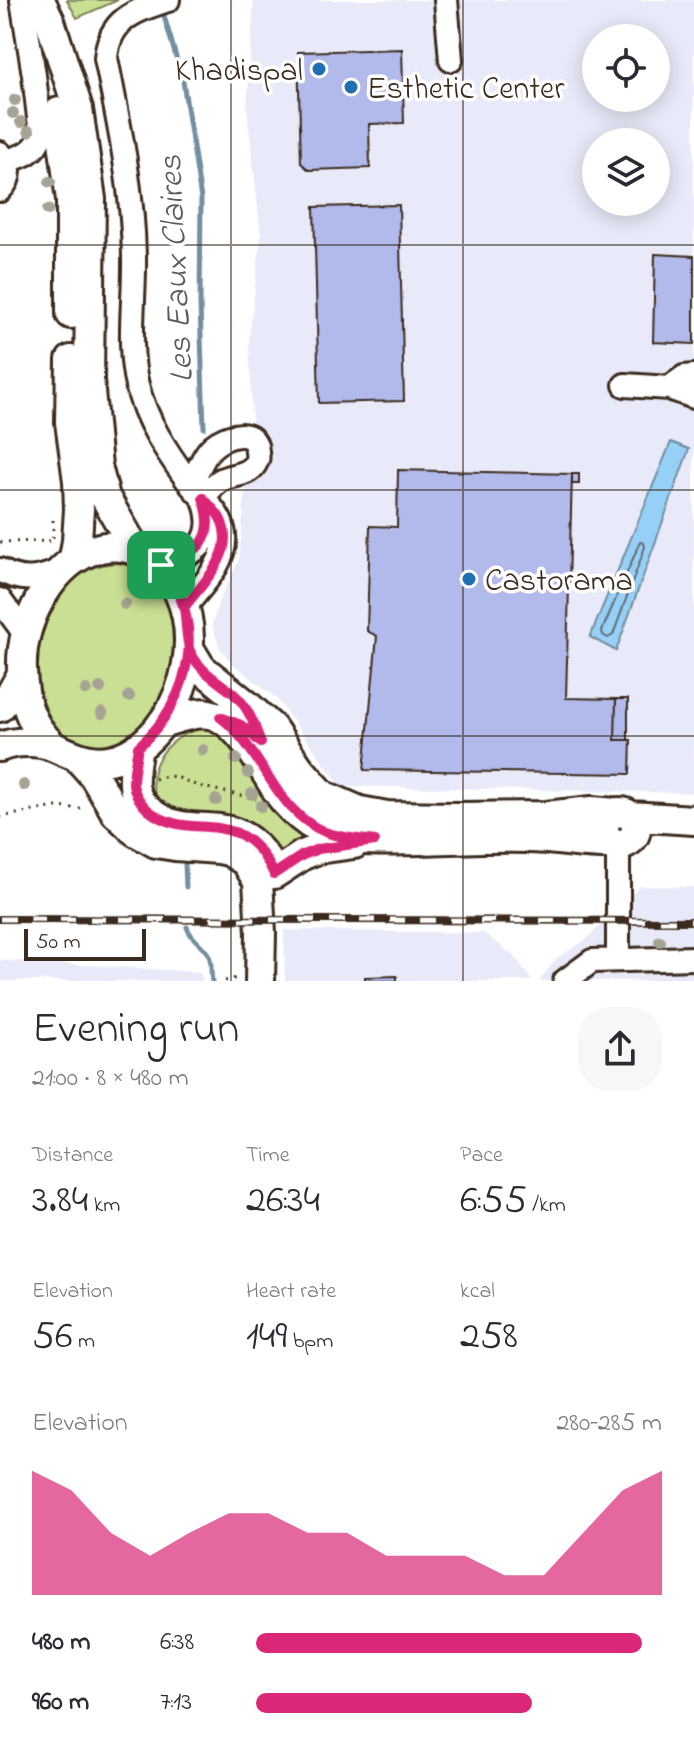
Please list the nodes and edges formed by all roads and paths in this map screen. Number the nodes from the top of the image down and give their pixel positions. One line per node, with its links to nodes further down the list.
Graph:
1 (22, 0): 6 (street); 16 (main road)
2 (40, 0): 13 (main road)
3 (168, 0): 12 (street)
4 (446, 0): 5 (street)
5 (451, 60)
6 (4, 157): 7 (street)
7 (0, 190)
8 (694, 376): 10 (street)
9 (625, 385): 10 (street)
10 (669, 388): 11 (street)
11 (694, 397)
12 (197, 491): 14 (street); 19 (street)
13 (136, 551): 14 (main road); 16 (main road)
14 (161, 565): 19 (main road)
15 (0, 570): 16 (street)
16 (62, 570): 17 (street); 22 (main road)
17 (0, 582)
18 (0, 600): 22 (street)
19 (184, 608): 21 (main road)
20 (0, 614): 22 (street)
21 (189, 648): 23 (main road); 25 (main road)
22 (23, 652): 24 (main road); 28 (main road)
23 (228, 706): 25 (main road); 32 (main road); 32 (street); 34 (main road)
24 (0, 707)
25 (162, 723): 27 (main road)
26 (0, 747): 28 (main road)
27 (138, 747): 28 (main road); 35 (main road)
28 (66, 752): 29 (main road)
29 (109, 800): 30 (path); 38 (main road)
30 (0, 817)
31 (694, 820): 32 (main road)
32 (620, 828): 33 (main road); 34 (main road); 37 (street)
33 (694, 836)
34 (375, 841): 35 (main road)
35 (274, 874): 39 (main road)
36 (694, 958): 37 (street)
37 (618, 960): 40 (street)
38 (260, 981)
39 (277, 981)
40 (565, 981)

